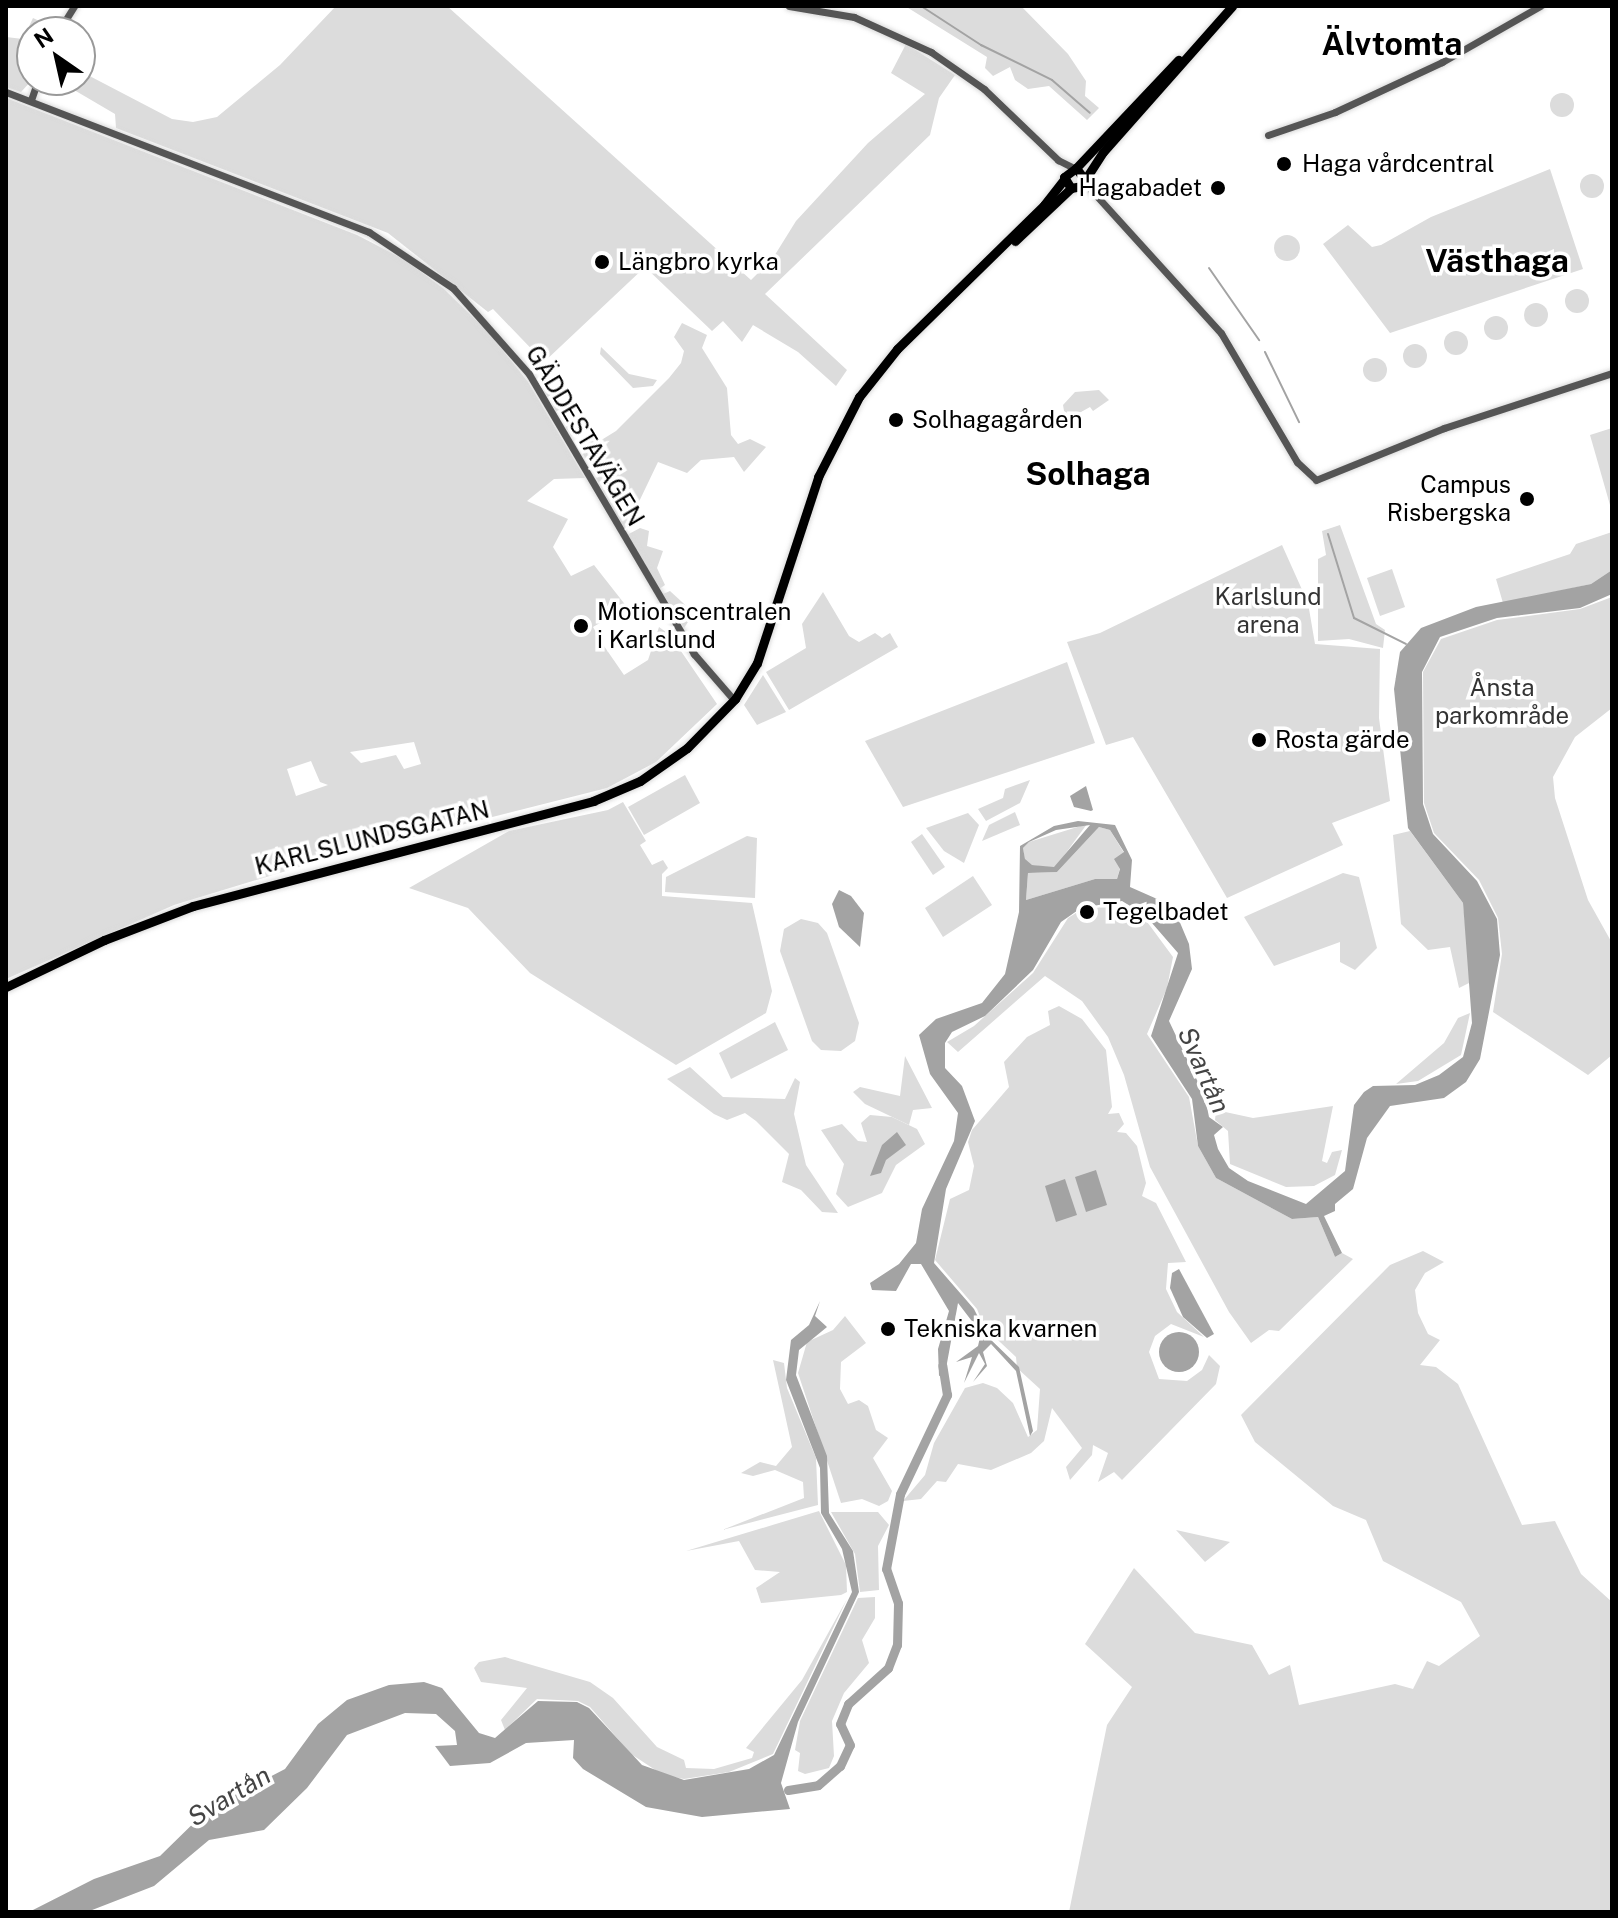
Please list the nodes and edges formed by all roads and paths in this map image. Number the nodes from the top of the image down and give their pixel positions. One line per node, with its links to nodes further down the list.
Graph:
1 (789, 6): 8 (street)
2 (1231, 6): 9 (main road); 11 (main road)
3 (1540, 6): 7 (street)
4 (6, 92): 6 (street, GÄDDESTAVÄGEN)
5 (32, 96): 6 (street)
6 (31, 100): 16 (street, GÄDDESTAVÄGEN)
7 (1268, 135)
8 (1058, 160): 9 (street); 10 (street)
9 (1075, 168): 10 (main road, KARLSLUNDSGATAN); 11 (main road)
10 (1064, 178): 12 (main road); 14 (main road, KARLSLUNDSGATAN)
11 (1084, 181): 12 (main road, KARLSLUNDSGATAN); 13 (street)
12 (1073, 188): 13 (street); 14 (main road, KARLSLUNDSGATAN)
13 (1095, 200): 15 (street)
14 (969, 279): 16 (main road, KARLSLUNDSGATAN)
15 (1612, 371)
16 (732, 698): 17 (main road, KARLSLUNDSGATAN)
17 (6, 987)

